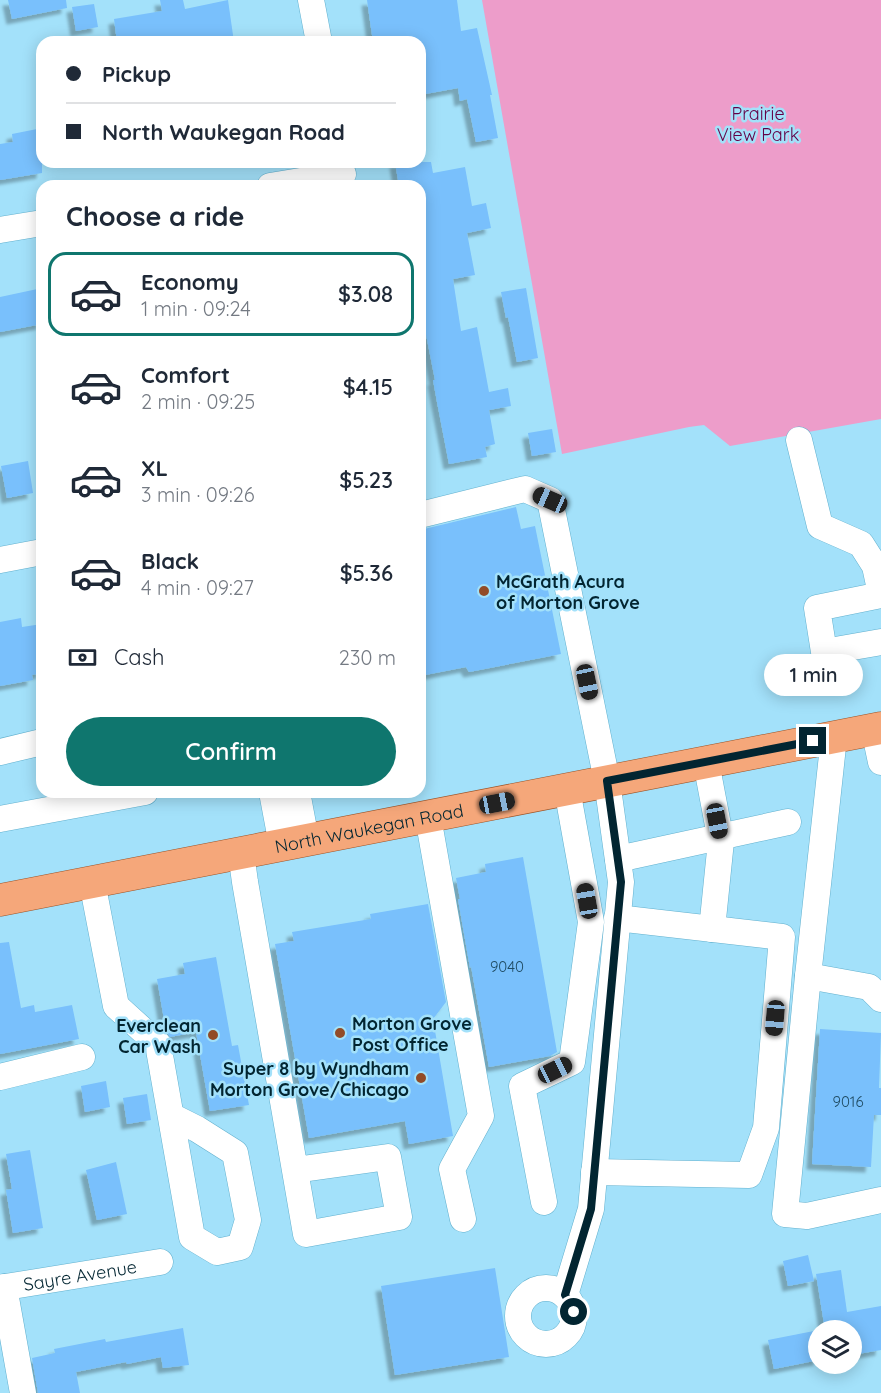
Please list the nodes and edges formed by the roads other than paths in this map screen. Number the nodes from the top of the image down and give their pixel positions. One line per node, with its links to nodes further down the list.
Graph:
1 (311, 0): 2 (street)
2 (318, 36)
3 (343, 174): 4 (street)
4 (306, 180)
5 (36, 224): 6 (street)
6 (0, 230)
7 (800, 440): 11 (street)
8 (426, 513): 19 (street)
9 (36, 553): 10 (street)
10 (0, 560)
11 (881, 594): 12 (street)
12 (881, 642)
13 (878, 728): 14 (main road, North Waukegan Road); 18 (street)
14 (834, 737): 17 (main road, North Waukegan Road); 35 (street)
15 (36, 743): 16 (street)
16 (0, 752)
17 (706, 762): 19 (main road, North Waukegan Road); 27 (street)
18 (881, 762)
19 (607, 781): 20 (main road, North Waukegan Road); 30 (street)
20 (567, 789): 24 (main road, North Waukegan Road); 43 (street)
21 (87, 798): 25 (street)
22 (275, 798): 28 (street)
23 (297, 798): 28 (street)
24 (428, 817): 28 (main road, North Waukegan Road); 44 (street)
25 (0, 819)
26 (788, 822): 27 (street)
27 (720, 837): 30 (street); 34 (street)
28 (294, 843): 29 (main road, North Waukegan Road)
29 (241, 853): 31 (main road, North Waukegan Road); 40 (street)
30 (618, 859): 33 (street)
31 (92, 882): 32 (main road, North Waukegan Road); 39 (street)
32 (0, 900)
33 (617, 918): 34 (street); 41 (street)
34 (712, 928): 41 (street)
35 (808, 976): 36 (street); 42 (street)
36 (881, 999)
37 (82, 1057): 38 (street)
38 (0, 1077)
39 (171, 1116): 39 (street)
40 (295, 1170)
41 (594, 1172): 47 (street)
42 (881, 1200)
43 (544, 1202)
44 (463, 1219)
45 (160, 1262): 46 (street, Sayre Avenue)
46 (2, 1288): 48 (street)
47 (565, 1295)
48 (23, 1393)

